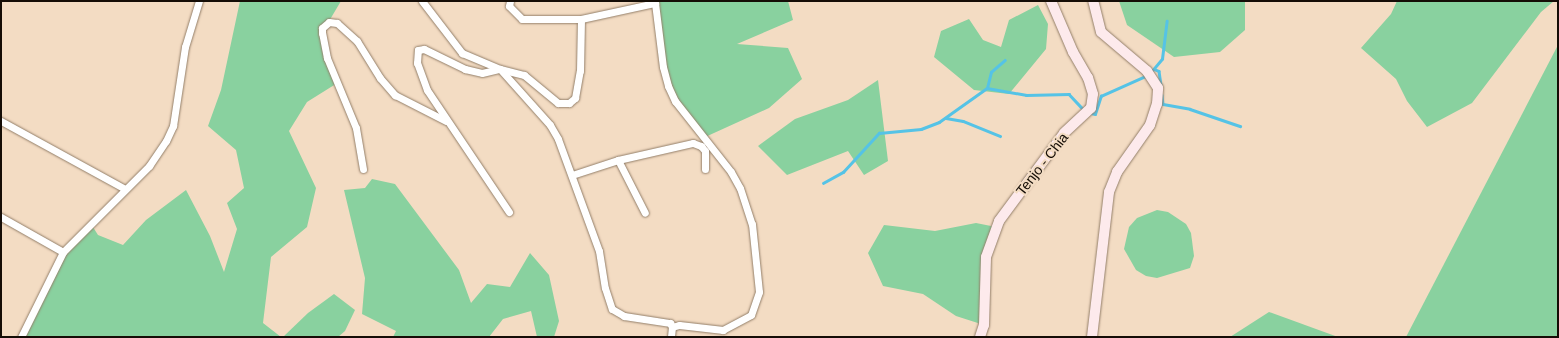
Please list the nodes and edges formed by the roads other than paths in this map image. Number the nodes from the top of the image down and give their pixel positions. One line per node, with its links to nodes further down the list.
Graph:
1 (199, 1): 15 (street)
2 (422, 1): 8 (street)
3 (510, 1): 7 (street)
4 (1051, 1): 23 (street, Tenjo - Chia)
5 (1094, 1): 24 (street)
6 (654, 2): 7 (street); 20 (street)
7 (581, 20): 8 (street)
8 (500, 69): 10 (street); 14 (street)
9 (1, 121): 15 (street)
10 (448, 122): 12 (street); 16 (street)
11 (618, 160): 13 (street); 14 (street); 17 (street)
12 (363, 169)
13 (705, 170)
14 (572, 175): 20 (street)
15 (125, 189): 19 (street)
16 (509, 212)
17 (645, 213)
18 (1, 217): 19 (street)
19 (63, 252): 21 (street)
20 (672, 327): 22 (street)
21 (21, 337)
22 (671, 337)
23 (980, 337)
24 (1092, 337)

